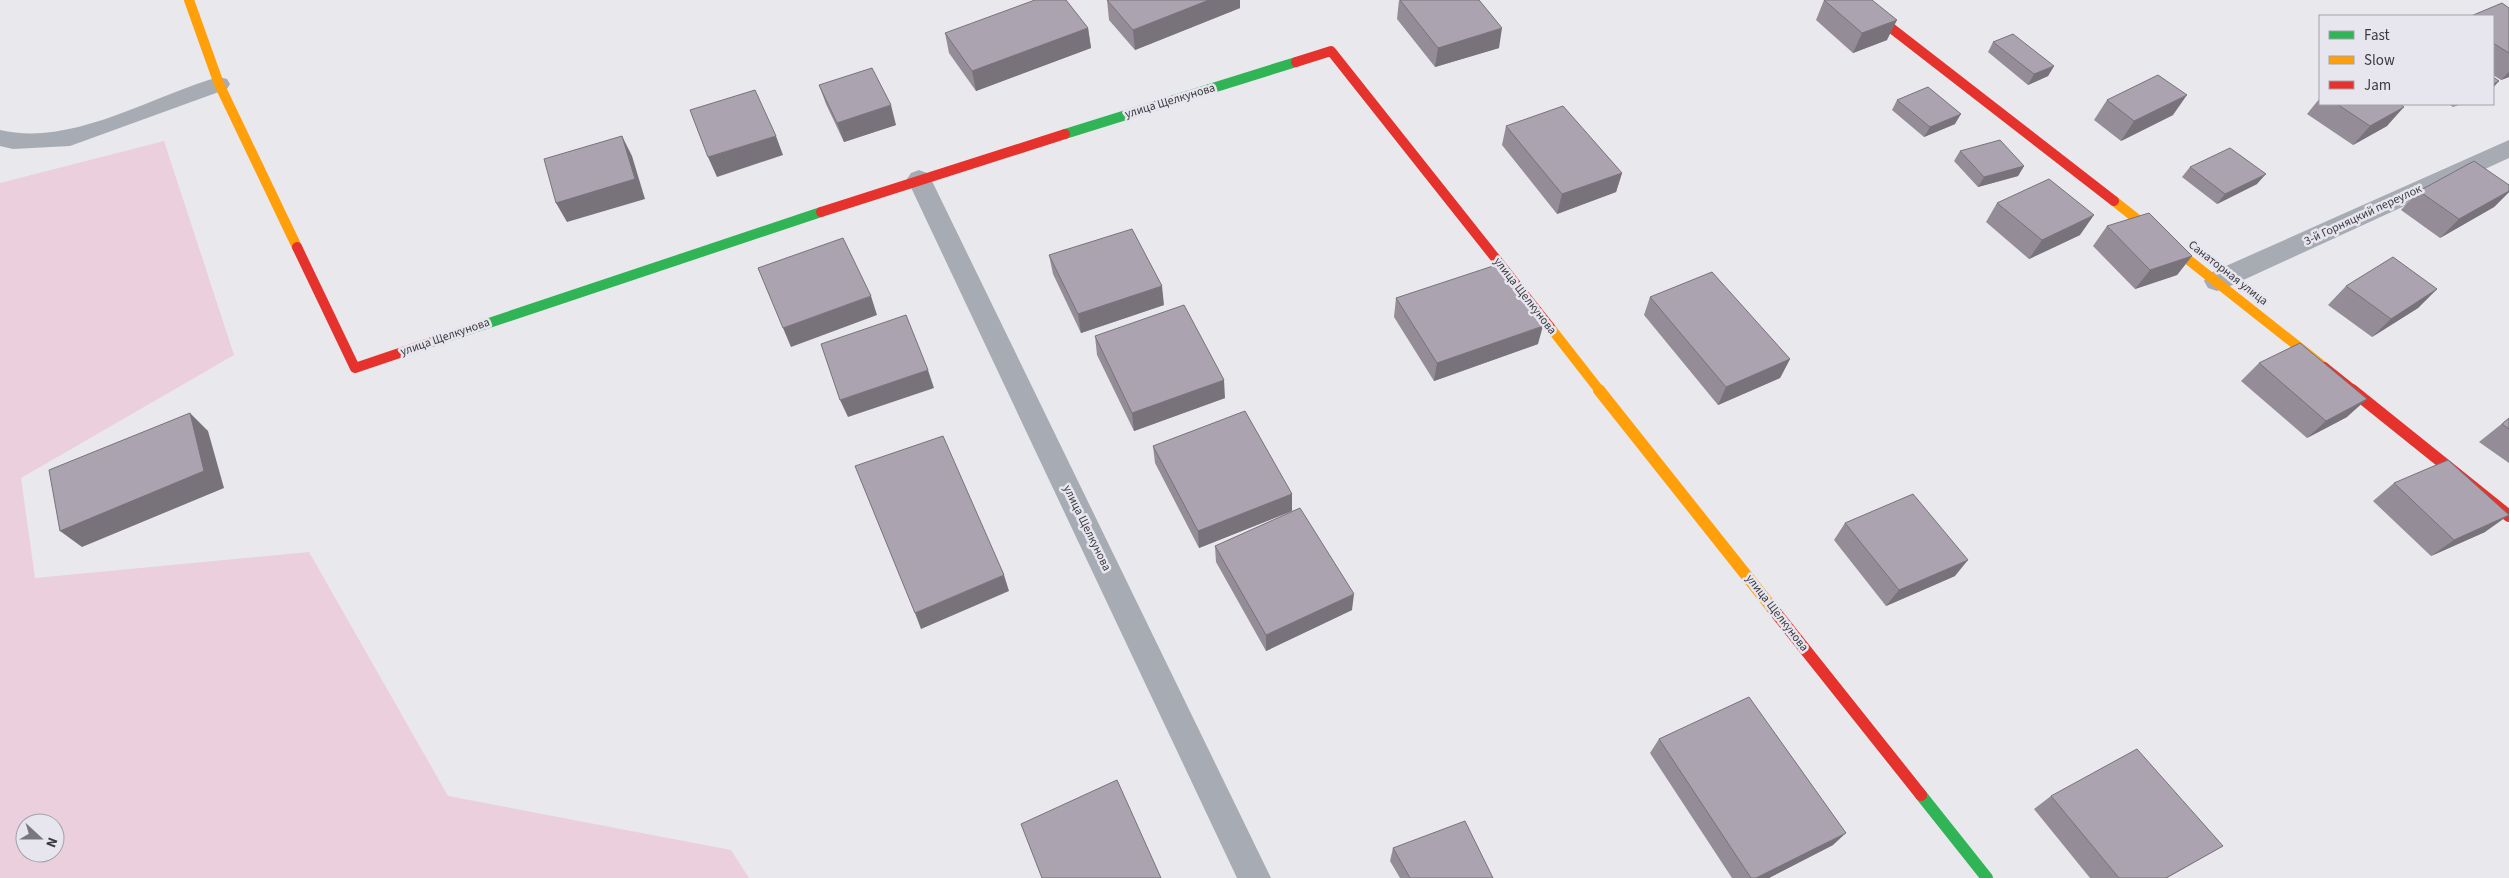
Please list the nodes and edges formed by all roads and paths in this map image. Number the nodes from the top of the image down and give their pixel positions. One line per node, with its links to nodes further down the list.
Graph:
1 (189, 0): 3 (street, улица Щелкунова)
2 (1855, 0): 7 (street, Санаторная улица)
3 (220, 84): 4 (lane); 6 (street, улица Щелкунова)
4 (0, 138)
5 (2509, 148): 7 (street, 3-й Горняцкий переулок)
6 (919, 179): 9 (street, улица Щелкунова); 10 (street, улица Щелкунова)
7 (2217, 282): 8 (street, Санаторная улица)
8 (2509, 516)
9 (1254, 878)
10 (1987, 878)

